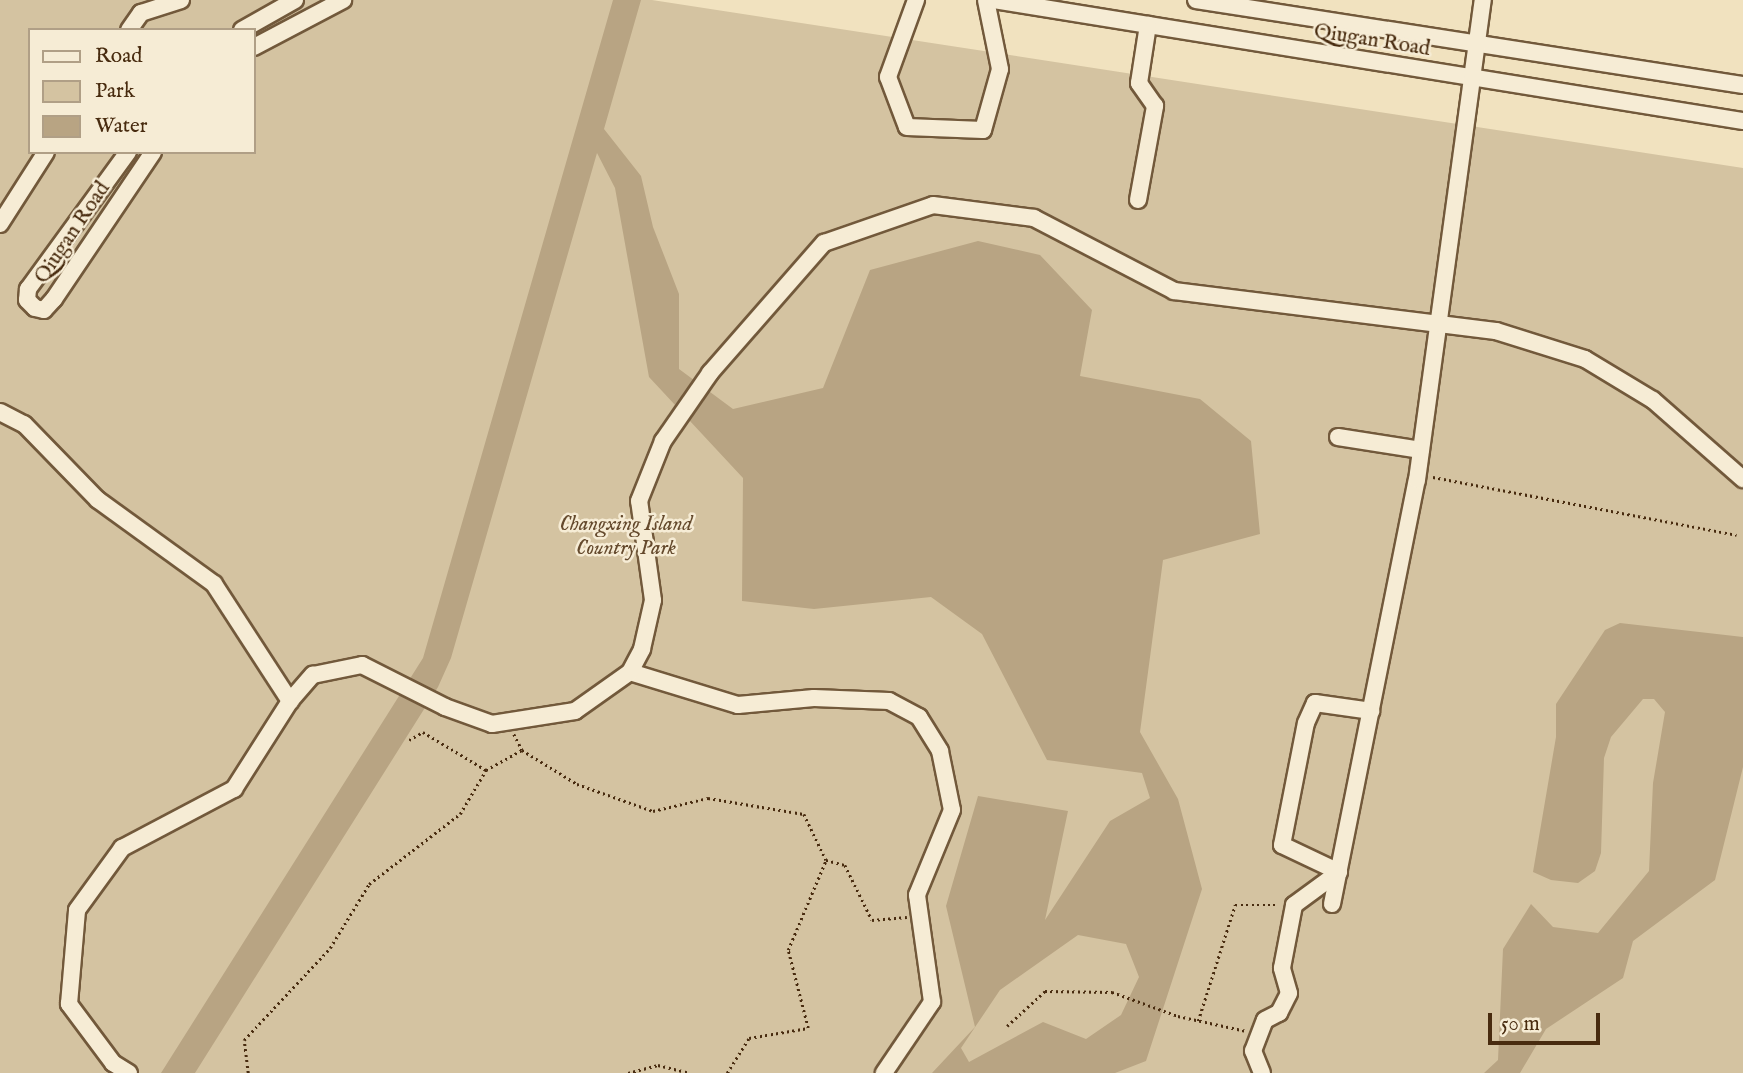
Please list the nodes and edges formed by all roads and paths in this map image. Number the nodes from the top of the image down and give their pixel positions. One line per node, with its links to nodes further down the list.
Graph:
1 (181, 0): 11 (street)
2 (295, 0): 9 (street)
3 (343, 0): 14 (street)
4 (916, 0): 5 (street)
5 (986, 0)
6 (994, 0): 10 (street, Qiugan Road)
7 (1196, 0): 13 (street, Qiugan Road)
8 (1482, 0): 13 (street)
9 (276, 4): 12 (street)
10 (1148, 25): 15 (street, Qiugan Road); 21 (street)
11 (130, 28)
12 (245, 28)
13 (1476, 43): 15 (street); 16 (street, Qiugan Road)
14 (256, 46)
15 (1472, 79): 17 (street, Qiugan Road); 23 (street)
16 (1743, 85)
17 (1743, 121)
18 (45, 154): 22 (street)
19 (127, 154): 20 (street, Qiugan Road)
20 (152, 154)
21 (1138, 200)
22 (0, 224)
23 (1439, 323): 26 (street); 28 (street); 30 (street)
24 (0, 412): 31 (street)
25 (1338, 437): 26 (street)
26 (1421, 450): 27 (street)
27 (1418, 474): 29 (path); 32 (street)
28 (1743, 479)
29 (1736, 535)
30 (630, 672): 33 (street); 41 (street)
31 (290, 701): 33 (street); 45 (street)
32 (1371, 711): 38 (street); 38 (street)
33 (508, 722): 35 (path)
34 (409, 740): 36 (path)
35 (522, 750): 36 (path); 37 (path)
36 (486, 770): 46 (path)
37 (826, 860): 41 (path); 49 (path)
38 (1339, 872): 39 (street); 40 (street)
39 (1332, 904)
40 (1294, 905): 42 (path); 44 (street)
41 (920, 917): 50 (street)
42 (1198, 1021): 43 (path); 44 (path)
43 (1007, 1026)
44 (1260, 1034): 51 (street)
45 (130, 1073)
46 (248, 1073)
47 (628, 1073): 48 (path)
48 (689, 1073)
49 (727, 1073)
50 (884, 1073)
51 (1262, 1073)

